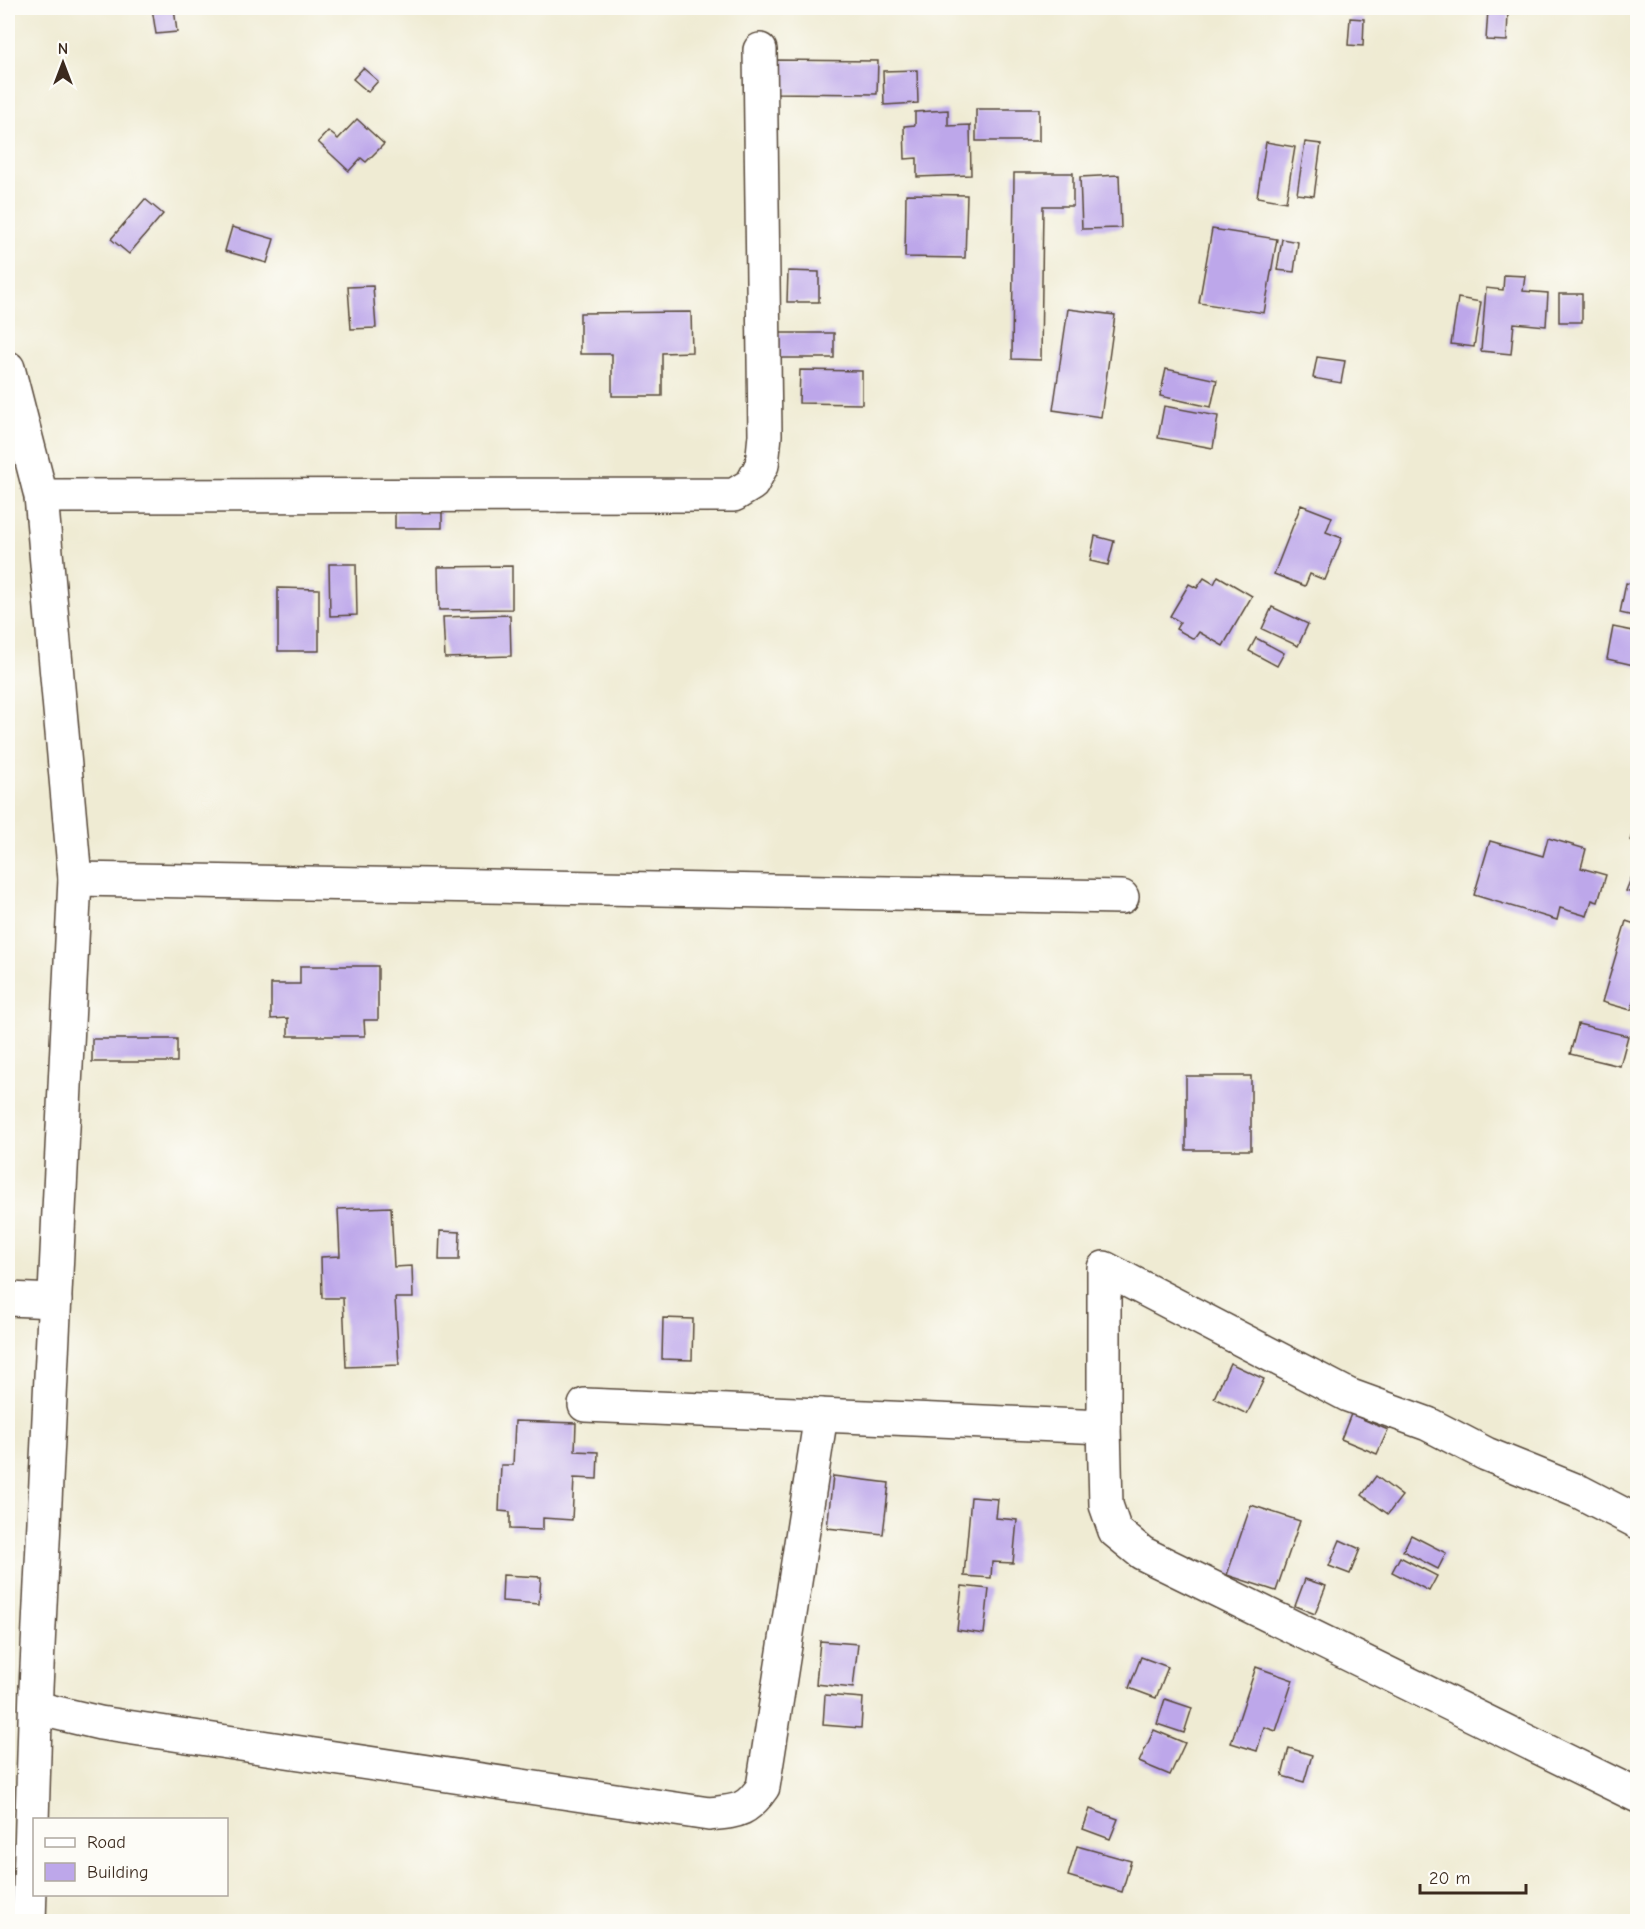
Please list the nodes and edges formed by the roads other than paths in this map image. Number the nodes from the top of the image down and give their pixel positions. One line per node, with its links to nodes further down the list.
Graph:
1 (760, 50): 3 (street)
2 (8, 368): 3 (street)
3 (41, 496): 4 (street)
4 (75, 879): 5 (street); 7 (street)
5 (1122, 897)
6 (8, 1299): 7 (street)
7 (55, 1301): 12 (street)
8 (585, 1405): 9 (street)
9 (821, 1415): 10 (street); 12 (street)
10 (1104, 1427): 11 (street); 13 (street)
11 (1638, 1522)
12 (36, 1708): 14 (street)
13 (1638, 1796)
14 (29, 1922)

